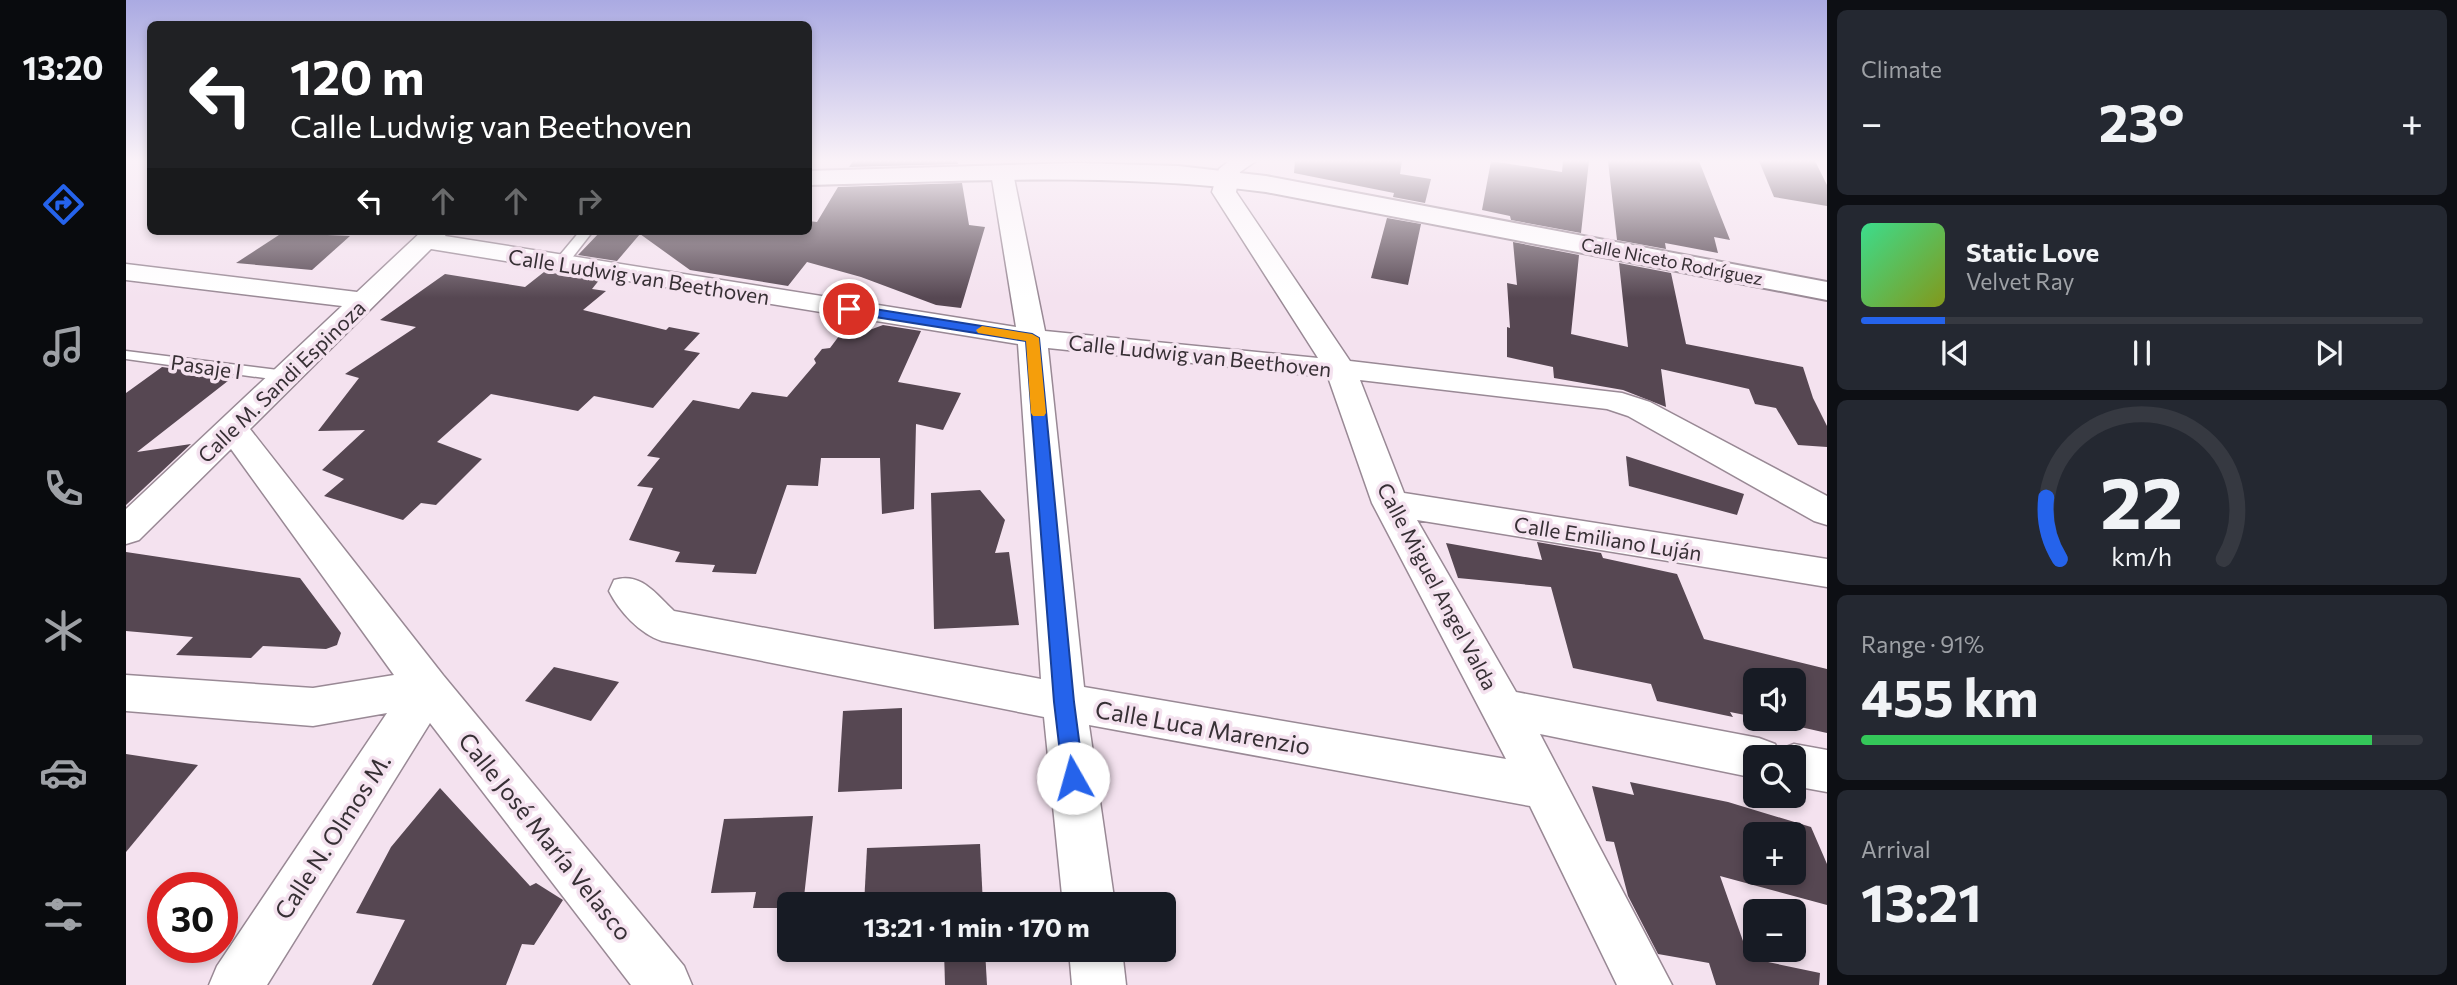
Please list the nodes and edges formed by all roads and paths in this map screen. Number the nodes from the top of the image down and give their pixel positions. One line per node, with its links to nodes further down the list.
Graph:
1 (1008, 207): 10 (street)
2 (1234, 207): 12 (street, Calle Miguel Angel Valda)
3 (1386, 207): 8 (street, Calle Niceto Rodríguez)
4 (584, 235): 6 (lane)
5 (431, 236): 6 (street, Calle Ludwig van Beethoven); 9 (street, Calle M. Sandi Espinoza)
6 (560, 264): 10 (street, Calle Ludwig van Beethoven)
7 (126, 272): 9 (street)
8 (1827, 291)
9 (364, 301): 13 (street, Calle M. Sandi Espinoza)
10 (1032, 338): 12 (street, Calle Ludwig van Beethoven); 22 (street)
11 (126, 355): 13 (lane, Pasaje I)
12 (1340, 369): 15 (street, Calle Miguel Angel Valda); 16 (street, Calle Ludwig van Beethoven)
13 (286, 376): 14 (street, Calle M. Sandi Espinoza)
14 (232, 428): 17 (street, Calle M. Sandi Espinoza); 20 (street, Calle José María Velasco)
15 (1390, 503): 18 (street, Calle Emiliano Luján); 23 (street, Calle Miguel Angel Valda)
16 (1827, 512)
17 (126, 531)
18 (1827, 573)
19 (628, 590): 22 (street, Calle Luca Marenzio)
20 (428, 688): 21 (street); 30 (street, Calle N. Olmos M.); 31 (street, Calle José María Velasco)
21 (126, 693)
22 (1064, 702): 27 (street, Calle Luca Marenzio); 28 (street)
23 (1502, 708): 24 (street); 27 (street, Calle Miguel Angel Valda)
24 (1743, 755)
25 (1806, 767): 26 (street)
26 (1827, 771)
27 (1545, 787): 33 (street, Calle Miguel Angel Valda)
28 (1087, 892)
29 (1096, 962): 32 (street)
30 (236, 985)
31 (665, 985)
32 (1099, 985)
33 (1645, 985)

